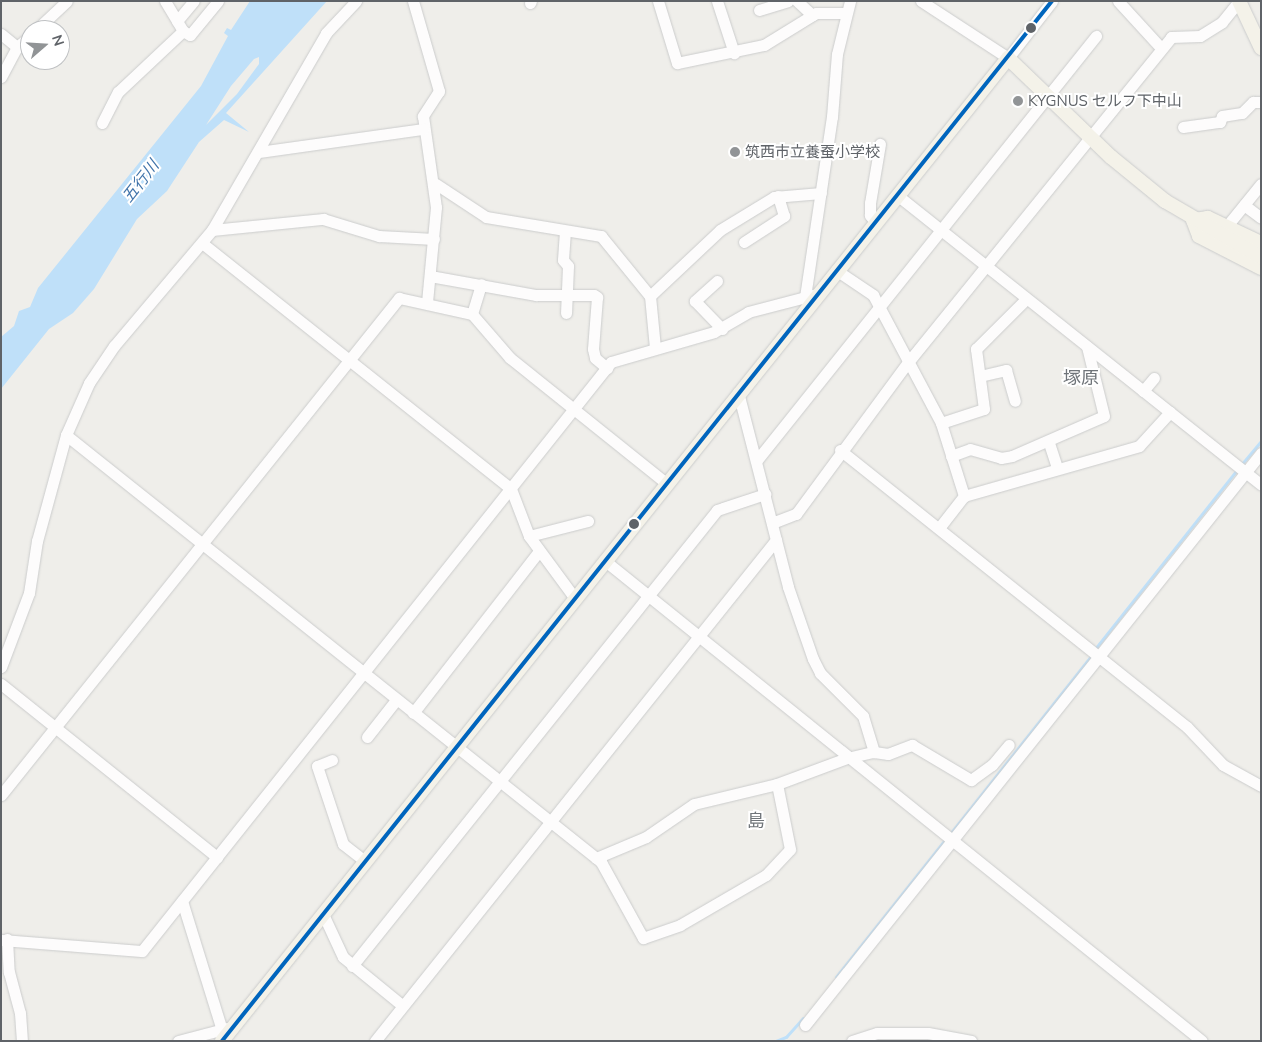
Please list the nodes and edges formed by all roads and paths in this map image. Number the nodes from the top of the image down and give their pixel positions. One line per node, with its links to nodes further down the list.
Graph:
1 (67, 1): 19 (street)
2 (165, 1): 20 (street)
3 (194, 1): 20 (street)
4 (218, 1): 21 (street)
5 (412, 1): 35 (street)
6 (658, 1): 28 (street)
7 (717, 1): 28 (street)
8 (788, 1): 16 (street)
9 (796, 1): 18 (street)
10 (850, 1): 17 (street)
11 (922, 1): 29 (street)
12 (1052, 1): 29 (street)
13 (1118, 1): 26 (street)
14 (1239, 1): 26 (street); 27 (main road)
15 (354, 2): 38 (street)
16 (759, 10)
17 (846, 14): 18 (street); 41 (street)
18 (812, 15): 28 (street)
19 (47, 20)
20 (177, 21): 21 (street)
21 (183, 31): 33 (street)
22 (1, 34): 25 (street)
23 (1096, 36): 31 (street)
24 (20, 45): 25 (street)
25 (17, 48): 30 (street)
26 (1161, 48): 36 (street)
27 (1261, 48)
28 (734, 53)
29 (1008, 58): 31 (main road); 42 (main road)
30 (1, 77)
31 (1048, 96): 36 (main road); 51 (street)
32 (1261, 102): 34 (street)
33 (102, 123)
34 (1183, 127)
35 (423, 129): 38 (street); 39 (street)
36 (1089, 136): 46 (main road); 57 (street)
37 (880, 144): 47 (street)
38 (259, 152): 49 (street)
39 (436, 184): 50 (street); 52 (street)
40 (1261, 184): 44 (street)
41 (821, 192): 43 (street); 65 (street)
42 (897, 195): 47 (main road); 51 (street)
43 (778, 196): 53 (street); 64 (street)
44 (1244, 205): 45 (street); 48 (street)
45 (1261, 218)
46 (1193, 220): 48 (main road); 56 (main road); 58 (main road)
47 (875, 222): 59 (main road)
48 (1226, 227): 55 (main road)
49 (212, 230): 52 (street); 54 (street)
50 (565, 231): 63 (street); 64 (street)
51 (940, 231): 57 (street); 68 (street)
52 (434, 239): 60 (street)
53 (744, 242)
54 (202, 243): 74 (street); 85 (street)
55 (1261, 243)
56 (1261, 256)
57 (986, 267): 66 (street); 75 (street)
58 (1261, 268)
59 (836, 270): 65 (main road); 68 (street)
60 (430, 276): 62 (street); 67 (street)
61 (717, 281): 71 (street)
62 (481, 284): 63 (street); 70 (street)
63 (566, 296): 69 (street); 76 (street)
64 (650, 296): 73 (street)
65 (811, 296): 71 (street); 80 (main road)
66 (1026, 299): 72 (street); 77 (street)
67 (427, 302): 70 (street); 74 (street)
68 (880, 307): 75 (street); 90 (street)
69 (566, 313)
70 (472, 314): 82 (street)
71 (722, 329): 73 (street)
72 (1087, 347): 79 (street); 86 (street)
73 (655, 348): 76 (street)
74 (349, 360): 95 (street); 103 (street)
75 (909, 361): 84 (street); 87 (street)
76 (607, 368): 82 (street)
77 (980, 376): 81 (street); 84 (street)
78 (1154, 378): 79 (street)
79 (1143, 391): 83 (street)
80 (738, 392): 90 (street); 93 (main road)
81 (1014, 401)
82 (574, 409): 93 (street); 95 (street)
83 (1170, 412): 91 (street); 92 (street)
84 (941, 423): 89 (street)
85 (66, 435): 103 (street); 110 (street)
86 (1049, 443): 89 (street); 91 (street)
87 (840, 450): 99 (street); 100 (street)
88 (1261, 453): 92 (street)
89 (951, 456): 97 (street)
90 (757, 460): 96 (street)
91 (1057, 467): 97 (street)
92 (1241, 470): 94 (street); 109 (street)
93 (666, 483): 105 (main road)
94 (1261, 485)
95 (511, 489): 101 (street); 111 (street)
96 (765, 494): 99 (street); 107 (street)
97 (964, 496): 100 (street)
98 (588, 521): 101 (street)
99 (772, 523): 102 (street)
100 (939, 528): 109 (street)
101 (529, 536): 104 (street)
102 (776, 540): 108 (street); 119 (street)
103 (202, 544): 111 (street); 115 (street)
104 (539, 552): 106 (street); 114 (street)
105 (604, 560): 106 (main road); 107 (street)
106 (574, 597): 118 (main road)
107 (649, 598): 108 (street); 122 (street)
108 (697, 637): 120 (street); 126 (street)
109 (1096, 654): 124 (street); 127 (street)
110 (1, 667)
111 (364, 673): 113 (street); 128 (street)
112 (1, 684): 115 (street)
113 (396, 700): 114 (street); 116 (street)
114 (412, 713): 118 (street)
115 (56, 727): 125 (street); 128 (street)
116 (368, 737)
117 (1009, 745): 119 (street)
118 (456, 746): 122 (street); 130 (main road)
119 (874, 752): 120 (street)
120 (847, 758): 123 (street); 127 (street)
121 (332, 760): 130 (street)
122 (502, 784): 126 (street); 134 (street)
123 (777, 784): 129 (street); 129 (street)
124 (1261, 786)
125 (1, 795)
126 (550, 823): 129 (street); 135 (street)
127 (948, 839): 136 (street); 143 (street)
128 (217, 857): 131 (street)
129 (596, 858)
130 (365, 861): 132 (main road)
131 (182, 901): 133 (street); 137 (street)
132 (323, 914): 134 (street); 137 (main road)
133 (4, 940): 138 (street)
134 (352, 966): 135 (street)
135 (403, 1006): 140 (street)
136 (805, 1025)
137 (225, 1032): 139 (street)
138 (22, 1041)
139 (178, 1041)
140 (375, 1041)
141 (852, 1041): 142 (street)
142 (971, 1041)
143 (1202, 1041)

